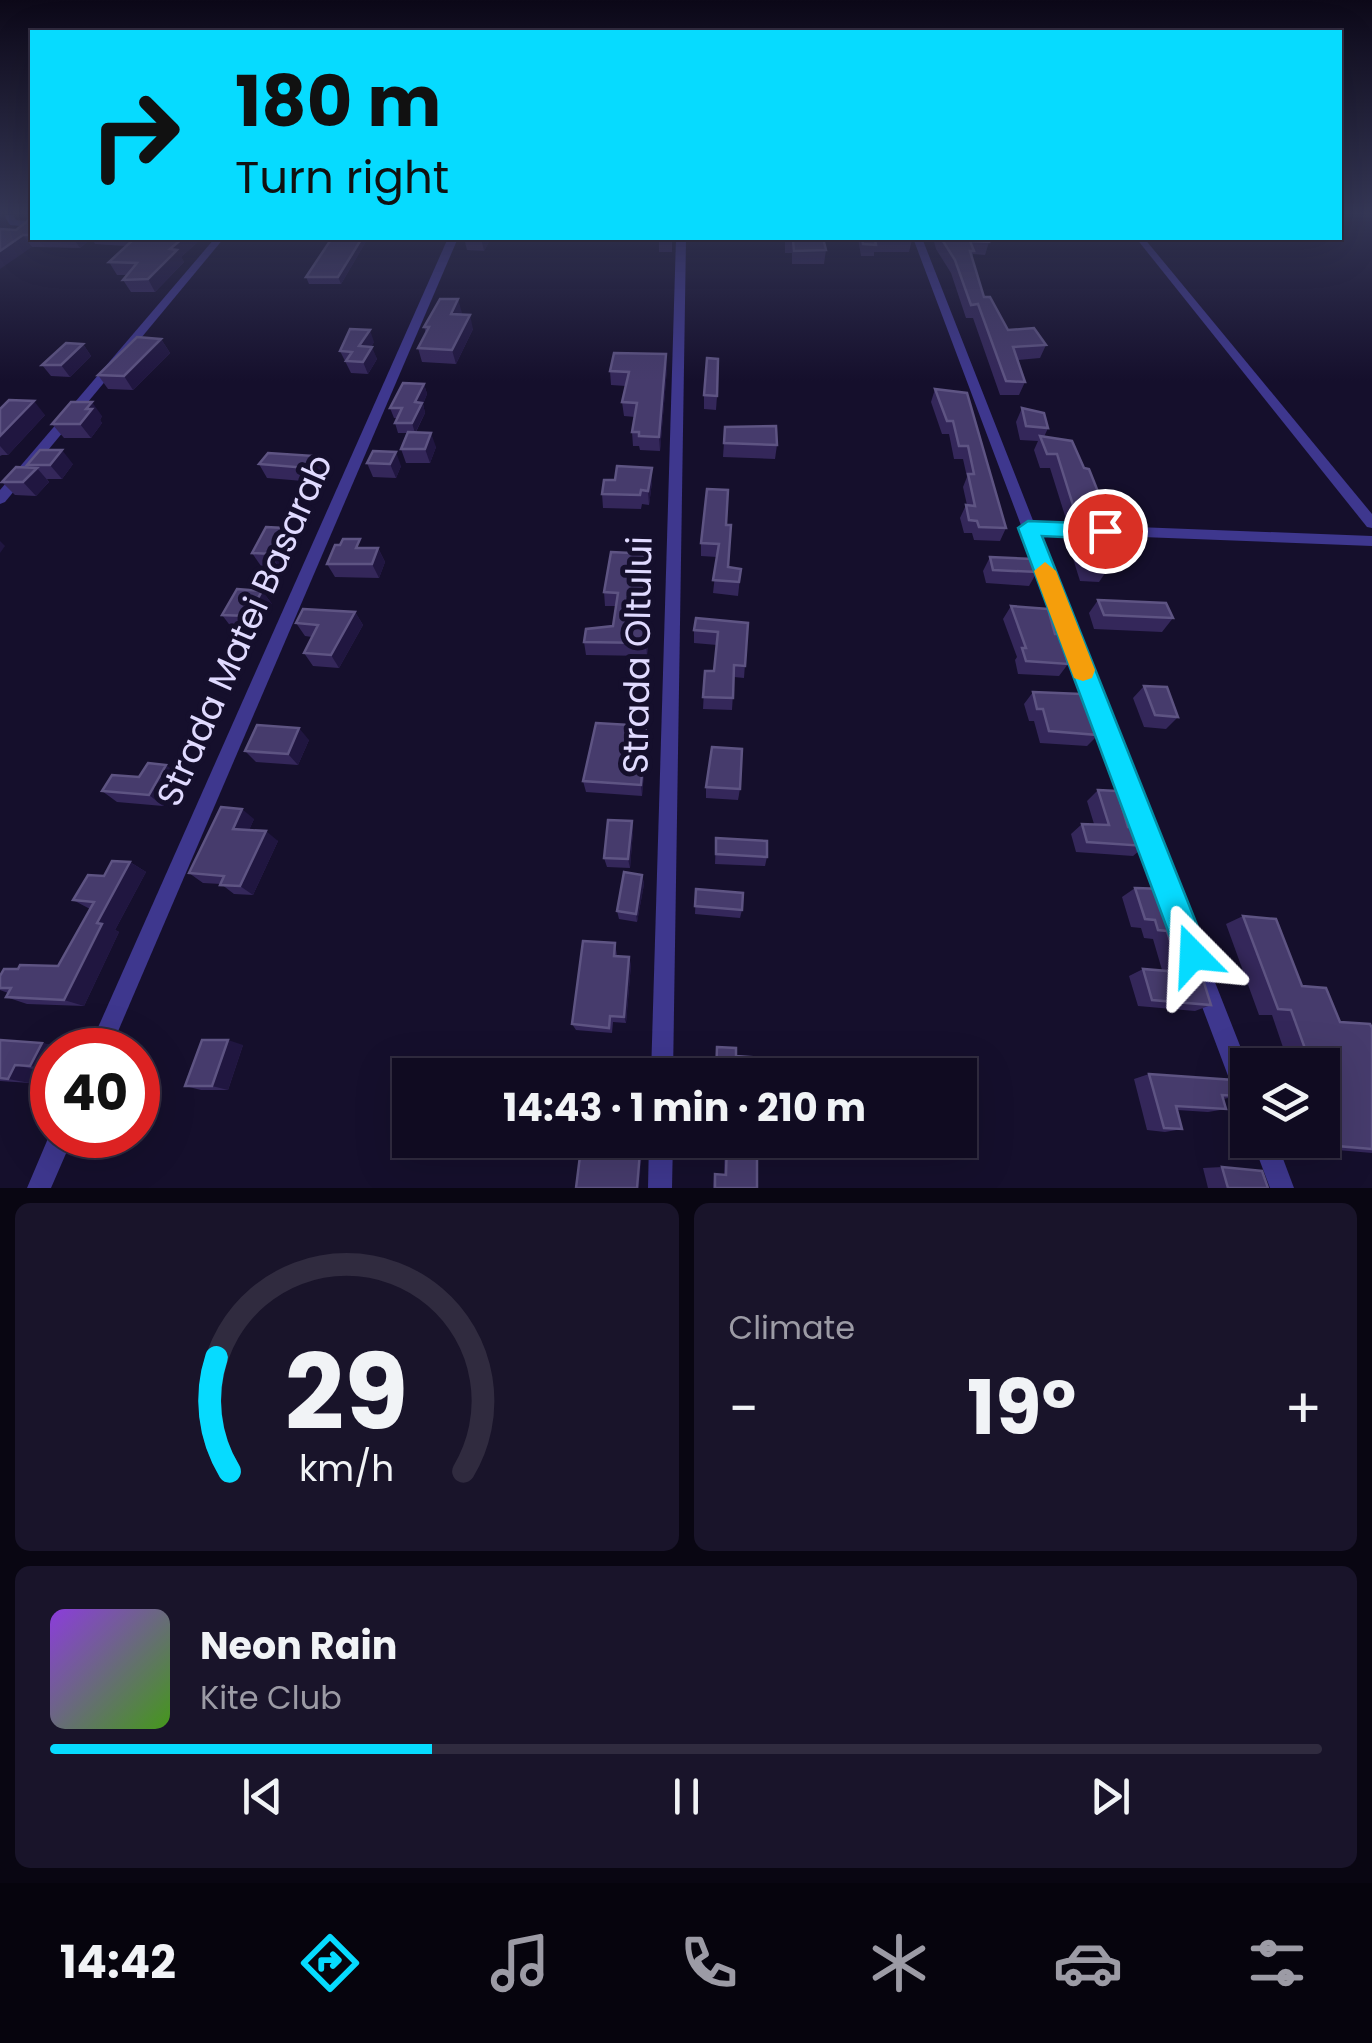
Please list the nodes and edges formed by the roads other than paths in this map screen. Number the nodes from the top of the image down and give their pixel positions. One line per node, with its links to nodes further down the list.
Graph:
1 (192, 270): 6 (street)
2 (439, 270): 10 (street, Strada Matei Basarab)
3 (680, 270): 12 (street, Strada Oltului)
4 (929, 270): 8 (street)
5 (1166, 270): 7 (street)
6 (0, 499)
7 (1372, 523)
8 (1028, 528): 9 (street); 11 (street)
9 (1372, 542)
10 (109, 1028)
11 (1230, 1051)
12 (662, 1058)
13 (52, 1158): 16 (street)
14 (661, 1158): 17 (street)
15 (1271, 1158): 18 (street)
16 (39, 1188)
17 (660, 1188)
18 (1282, 1188)

